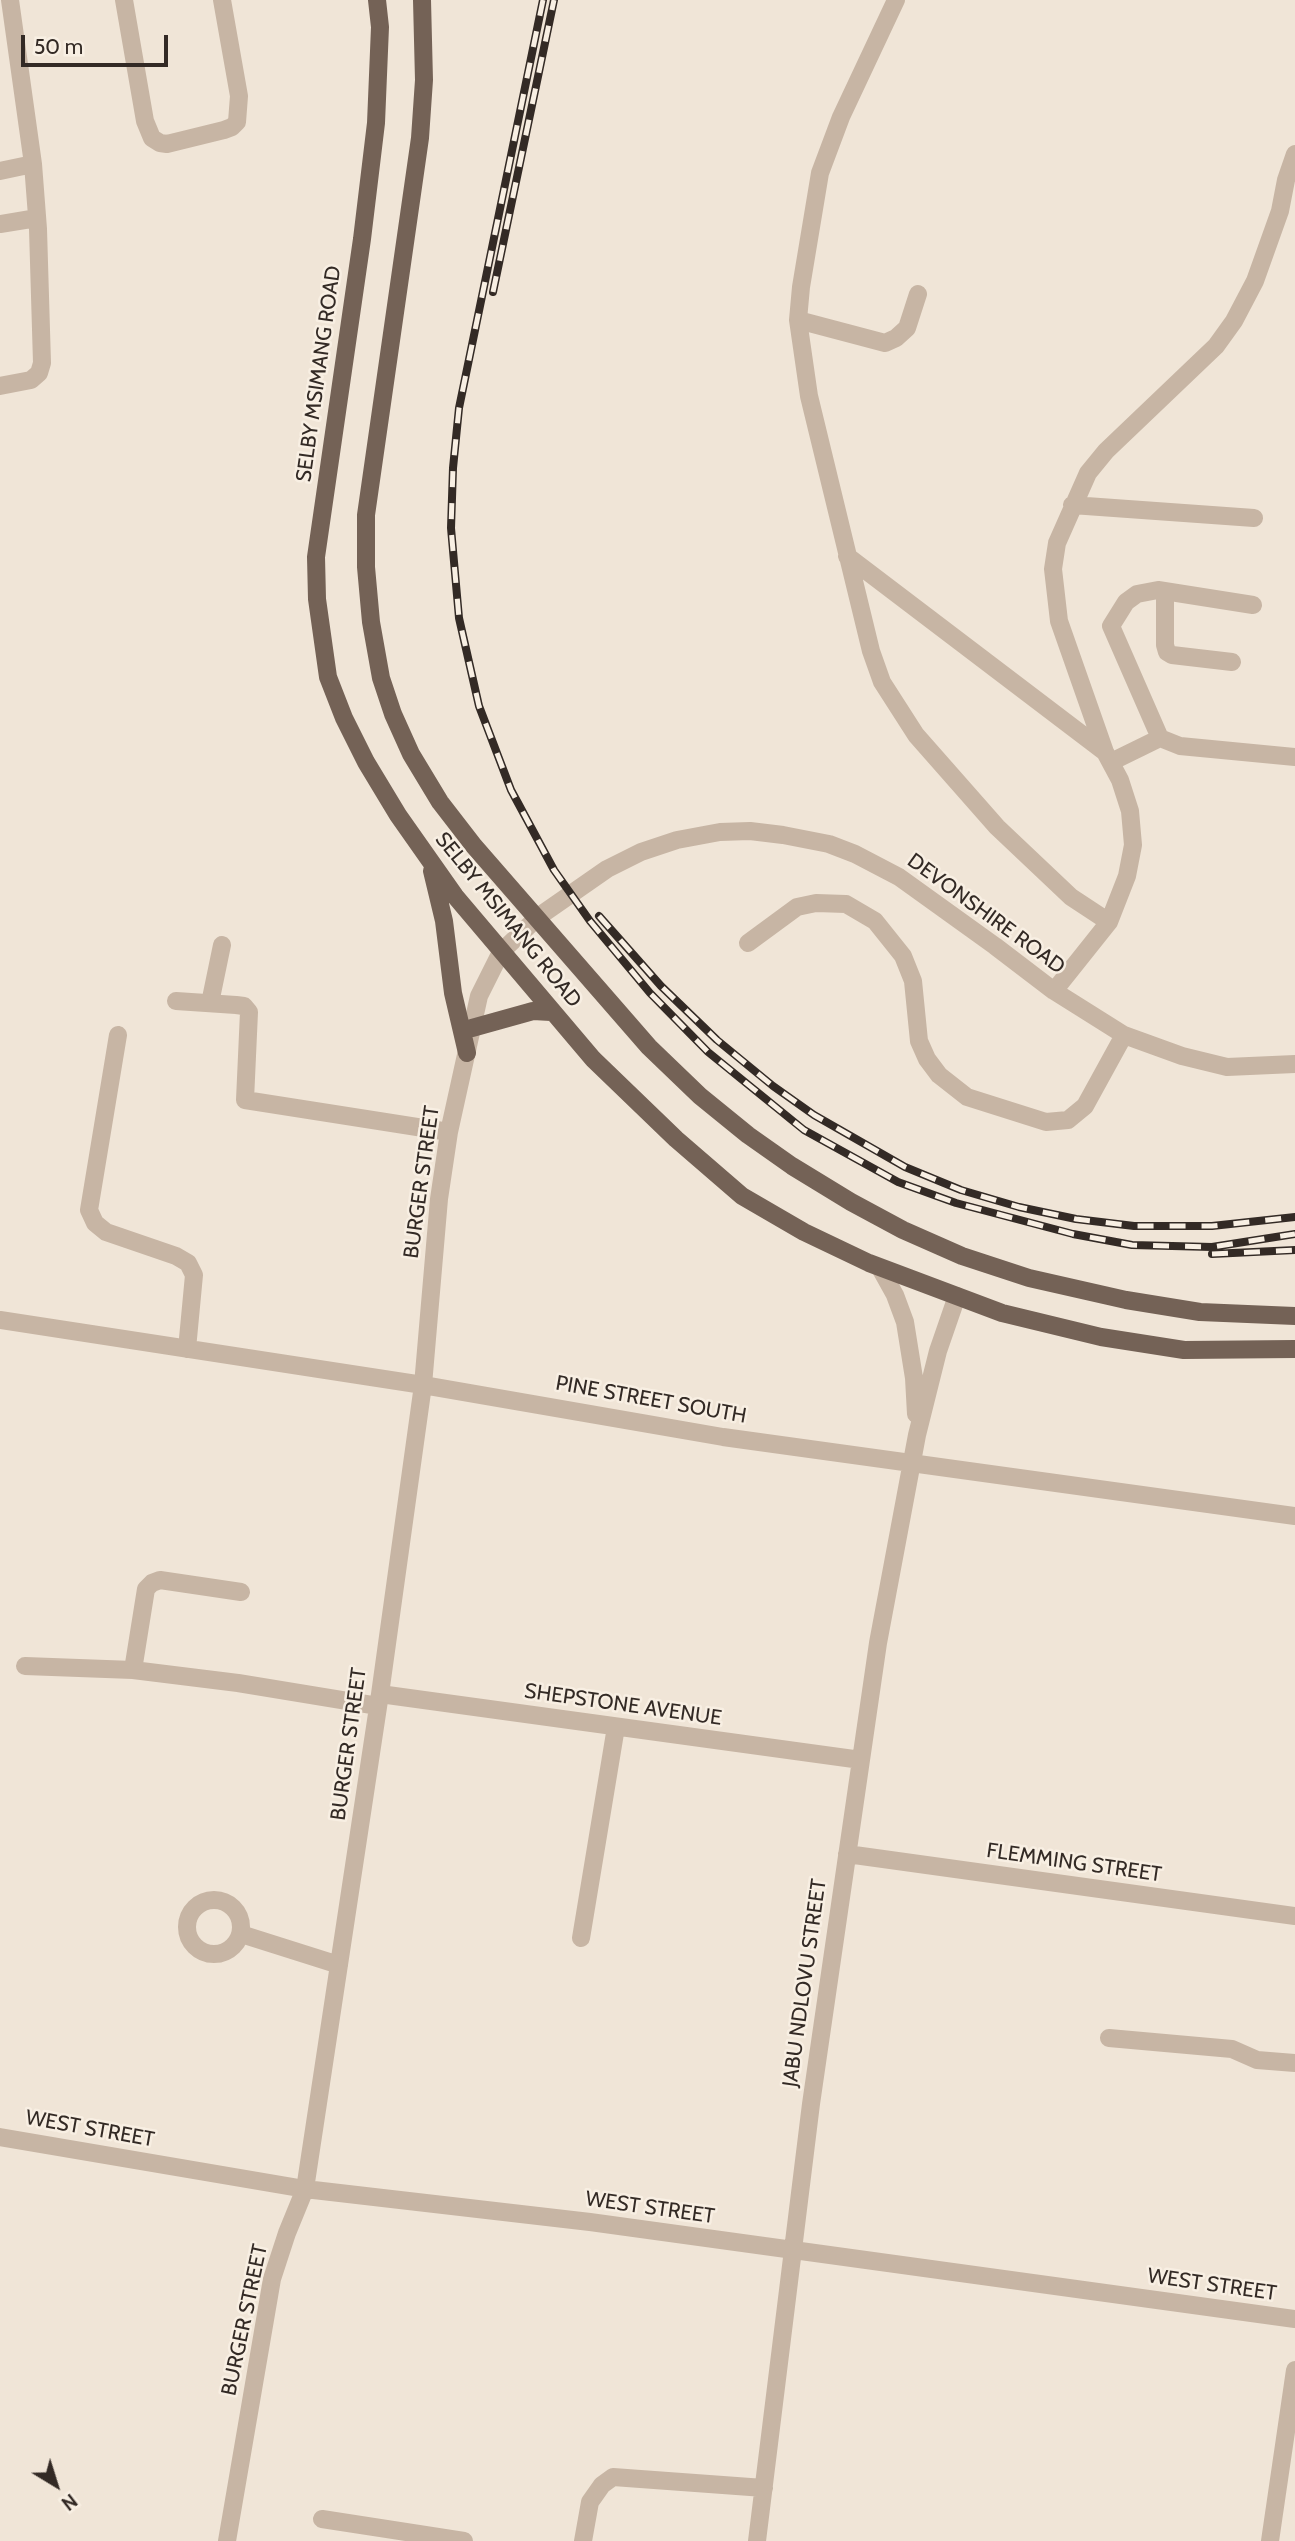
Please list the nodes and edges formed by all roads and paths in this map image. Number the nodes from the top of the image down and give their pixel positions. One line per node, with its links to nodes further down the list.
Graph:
1 (10, 0): 8 (street)
2 (124, 0): 3 (street)
3 (222, 0)
4 (377, 0): 24 (main road, SELBY MSIMANG ROAD)
5 (422, 0): 25 (main road, SELBY MSIMANG ROAD)
6 (896, 0): 13 (street)
7 (1295, 153): 15 (street)
8 (33, 164): 9 (street); 10 (street)
9 (0, 171)
10 (37, 218): 11 (street); 14 (street)
11 (0, 224)
12 (918, 294): 13 (street)
13 (799, 320): 17 (street)
14 (0, 386)
15 (1072, 505): 16 (street); 22 (street)
16 (1254, 517)
17 (847, 556): 22 (street); 26 (street)
18 (1165, 591): 19 (street); 20 (street); 21 (street)
19 (1253, 605)
20 (1232, 662)
21 (1160, 738): 22 (street); 23 (street)
22 (1108, 757): 26 (street)
23 (1295, 757)
24 (428, 858): 29 (main road, SELBY MSIMANG ROAD); 37 (main road)
25 (538, 917): 29 (street, DEVONSHIRE ROAD); 30 (street, DEVONSHIRE ROAD); 42 (main road, SELBY MSIMANG ROAD)
26 (1109, 922): 30 (street)
27 (748, 943): 36 (street)
28 (222, 944): 32 (street)
29 (501, 952): 33 (main road, SELBY MSIMANG ROAD); 34 (street, BURGER STREET)
30 (1054, 991): 36 (street, DEVONSHIRE ROAD)
31 (177, 1001): 32 (street)
32 (210, 1003): 39 (street)
33 (551, 1012): 34 (main road); 40 (main road, SELBY MSIMANG ROAD)
34 (472, 1028): 37 (street, BURGER STREET)
35 (118, 1035): 44 (street)
36 (1124, 1035): 38 (street, DEVONSHIRE ROAD)
37 (467, 1053): 39 (street, BURGER STREET)
38 (1295, 1064)
39 (449, 1132): 46 (street, BURGER STREET)
40 (880, 1268): 41 (main road, SELBY MSIMANG ROAD); 47 (street, JABU NDLOVU STREET)
41 (957, 1296): 45 (main road, SELBY MSIMANG ROAD); 47 (street, JABU NDLOVU STREET)
42 (1295, 1317)
43 (0, 1320): 44 (street, PINE STREET SOUTH)
44 (187, 1349): 46 (street, PINE STREET SOUTH)
45 (1295, 1349)
46 (423, 1385): 48 (street, PINE STREET SOUTH); 53 (street, BURGER STREET)
47 (917, 1434): 48 (street, JABU NDLOVU STREET)
48 (913, 1462): 49 (street, PINE STREET SOUTH); 55 (street, JABU NDLOVU STREET)
49 (1295, 1516)
50 (241, 1592): 52 (street)
51 (26, 1666): 52 (street, SHEPSTONE AVENUE)
52 (133, 1670): 53 (street, SHEPSTONE AVENUE)
53 (379, 1700): 54 (street, SHEPSTONE AVENUE); 60 (street, BURGER STREET)
54 (616, 1727): 55 (street, SHEPSTONE AVENUE); 59 (street)
55 (861, 1760): 56 (street, JABU NDLOVU STREET)
56 (847, 1854): 57 (street, FLEMMING STREET); 65 (street, JABU NDLOVU STREET)
57 (1295, 1916)
58 (241, 1934): 60 (street)
59 (581, 1938)
60 (339, 1965): 64 (street, BURGER STREET)
61 (1109, 2039): 62 (street)
62 (1295, 2063)
63 (0, 2137): 64 (street, WEST STREET)
64 (305, 2189): 65 (street, WEST STREET); 72 (street, BURGER STREET)
65 (792, 2252): 66 (street, WEST STREET); 69 (street, JABU NDLOVU STREET)
66 (1295, 2319)
67 (1295, 2370): 70 (street)
68 (1295, 2483): 70 (street)
69 (764, 2488): 74 (street); 75 (street, JABU NDLOVU STREET)
70 (1277, 2493): 76 (street)
71 (322, 2519): 73 (street)
72 (227, 2541)
73 (464, 2541)
74 (583, 2541)
75 (757, 2541)
76 (1270, 2541)

